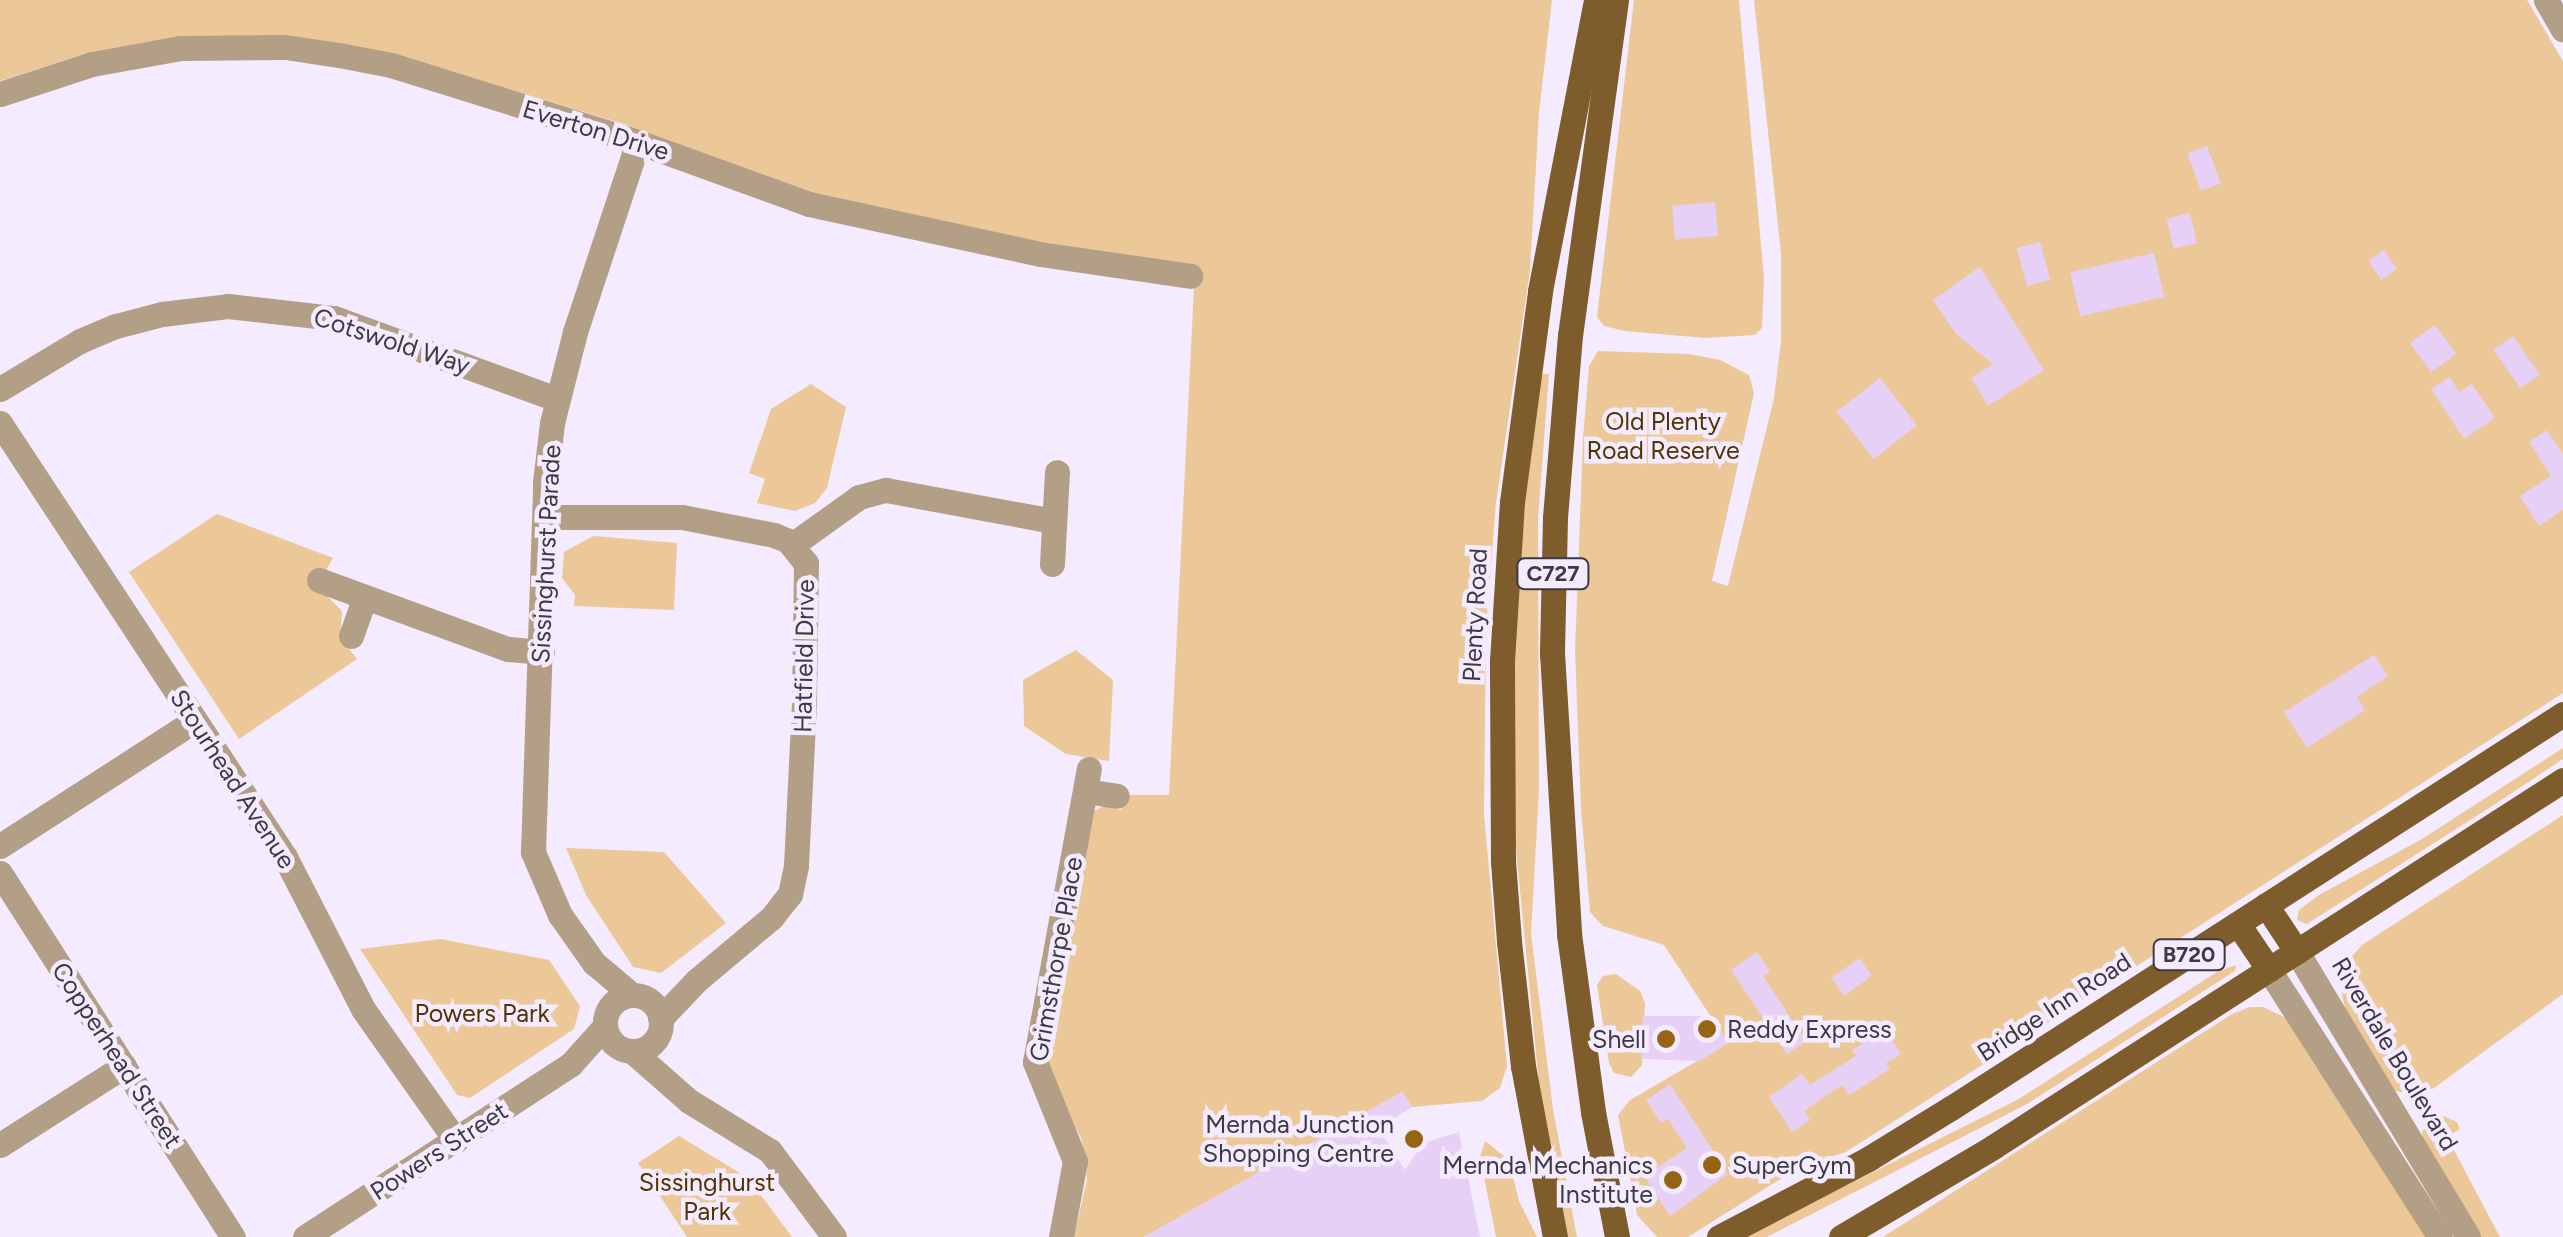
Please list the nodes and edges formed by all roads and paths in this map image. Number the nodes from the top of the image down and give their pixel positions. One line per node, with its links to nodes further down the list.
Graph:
1 (1596, 0): 48 (main road, Plenty Road / C727)
2 (1616, 0): 49 (main road, C727)
3 (2546, 0): 4 (street)
4 (2563, 30)
5 (0, 94): 6 (street, Everton Drive)
6 (638, 142): 7 (street, Everton Drive); 9 (street, Sissinghurst Parade)
7 (1190, 276)
8 (0, 389): 9 (street, Cotswold Way)
9 (558, 399): 12 (street, Sissinghurst Parade)
10 (0, 423): 21 (street, Stourhead Avenue)
11 (1058, 472): 13 (street)
12 (545, 517): 14 (street, Hatfield Drive); 19 (street, Sissinghurst Parade)
13 (1054, 521): 14 (street); 15 (street)
14 (799, 554): 31 (street, Hatfield Drive)
15 (1052, 564)
16 (320, 580): 17 (street)
17 (366, 597): 18 (street); 19 (street)
18 (350, 636)
19 (542, 652): 29 (street, Sissinghurst Parade)
20 (2563, 714): 26 (main road, Bridge Inn Road / B720)
21 (194, 722): 24 (street); 40 (street, Stourhead Avenue)
22 (2563, 780): 28 (main road, B720)
23 (1117, 796): 47 (street, Grimsthorpe Place)
24 (0, 846)
25 (0, 873): 37 (street, Copperhead Street)
26 (2266, 905): 27 (main road, Bridge Inn Road / B720); 28 (main road, Riverdale Boulevard)
27 (2238, 924): 30 (main road); 50 (main road, Bridge Inn Road / B720)
28 (2297, 952): 30 (main road, B720); 39 (street, Riverdale Boulevard)
29 (594, 964): 32 (street, Sissinghurst Parade); 33 (street, Sissinghurst Parade)
30 (2269, 970): 41 (street); 43 (main road, B720)
31 (696, 982): 32 (street, Hatfield Drive); 34 (street, Hatfield Drive)
32 (638, 996): 33 (street); 34 (street)
33 (606, 1018): 35 (street); 36 (street, Powers Street)
34 (659, 1027): 35 (street); 38 (street)
35 (627, 1050): 36 (street, Powers Street); 38 (street)
36 (572, 1064): 40 (street, Powers Street)
37 (124, 1066): 42 (street); 44 (street, Copperhead Street)
38 (676, 1087): 46 (street)
39 (2402, 1125): 41 (street); 54 (street, Riverdale Boulevard)
40 (456, 1141): 45 (street, Powers Street)
41 (2379, 1141): 53 (street)
42 (0, 1145)
43 (1883, 1216): 51 (main road, B720); 52 (main road)
44 (233, 1237)
45 (305, 1237)
46 (834, 1237)
47 (1060, 1237)
48 (1555, 1237)
49 (1617, 1237)
50 (1719, 1237)
51 (1841, 1237)
52 (1853, 1237)
53 (2440, 1237)
54 (2468, 1237)

